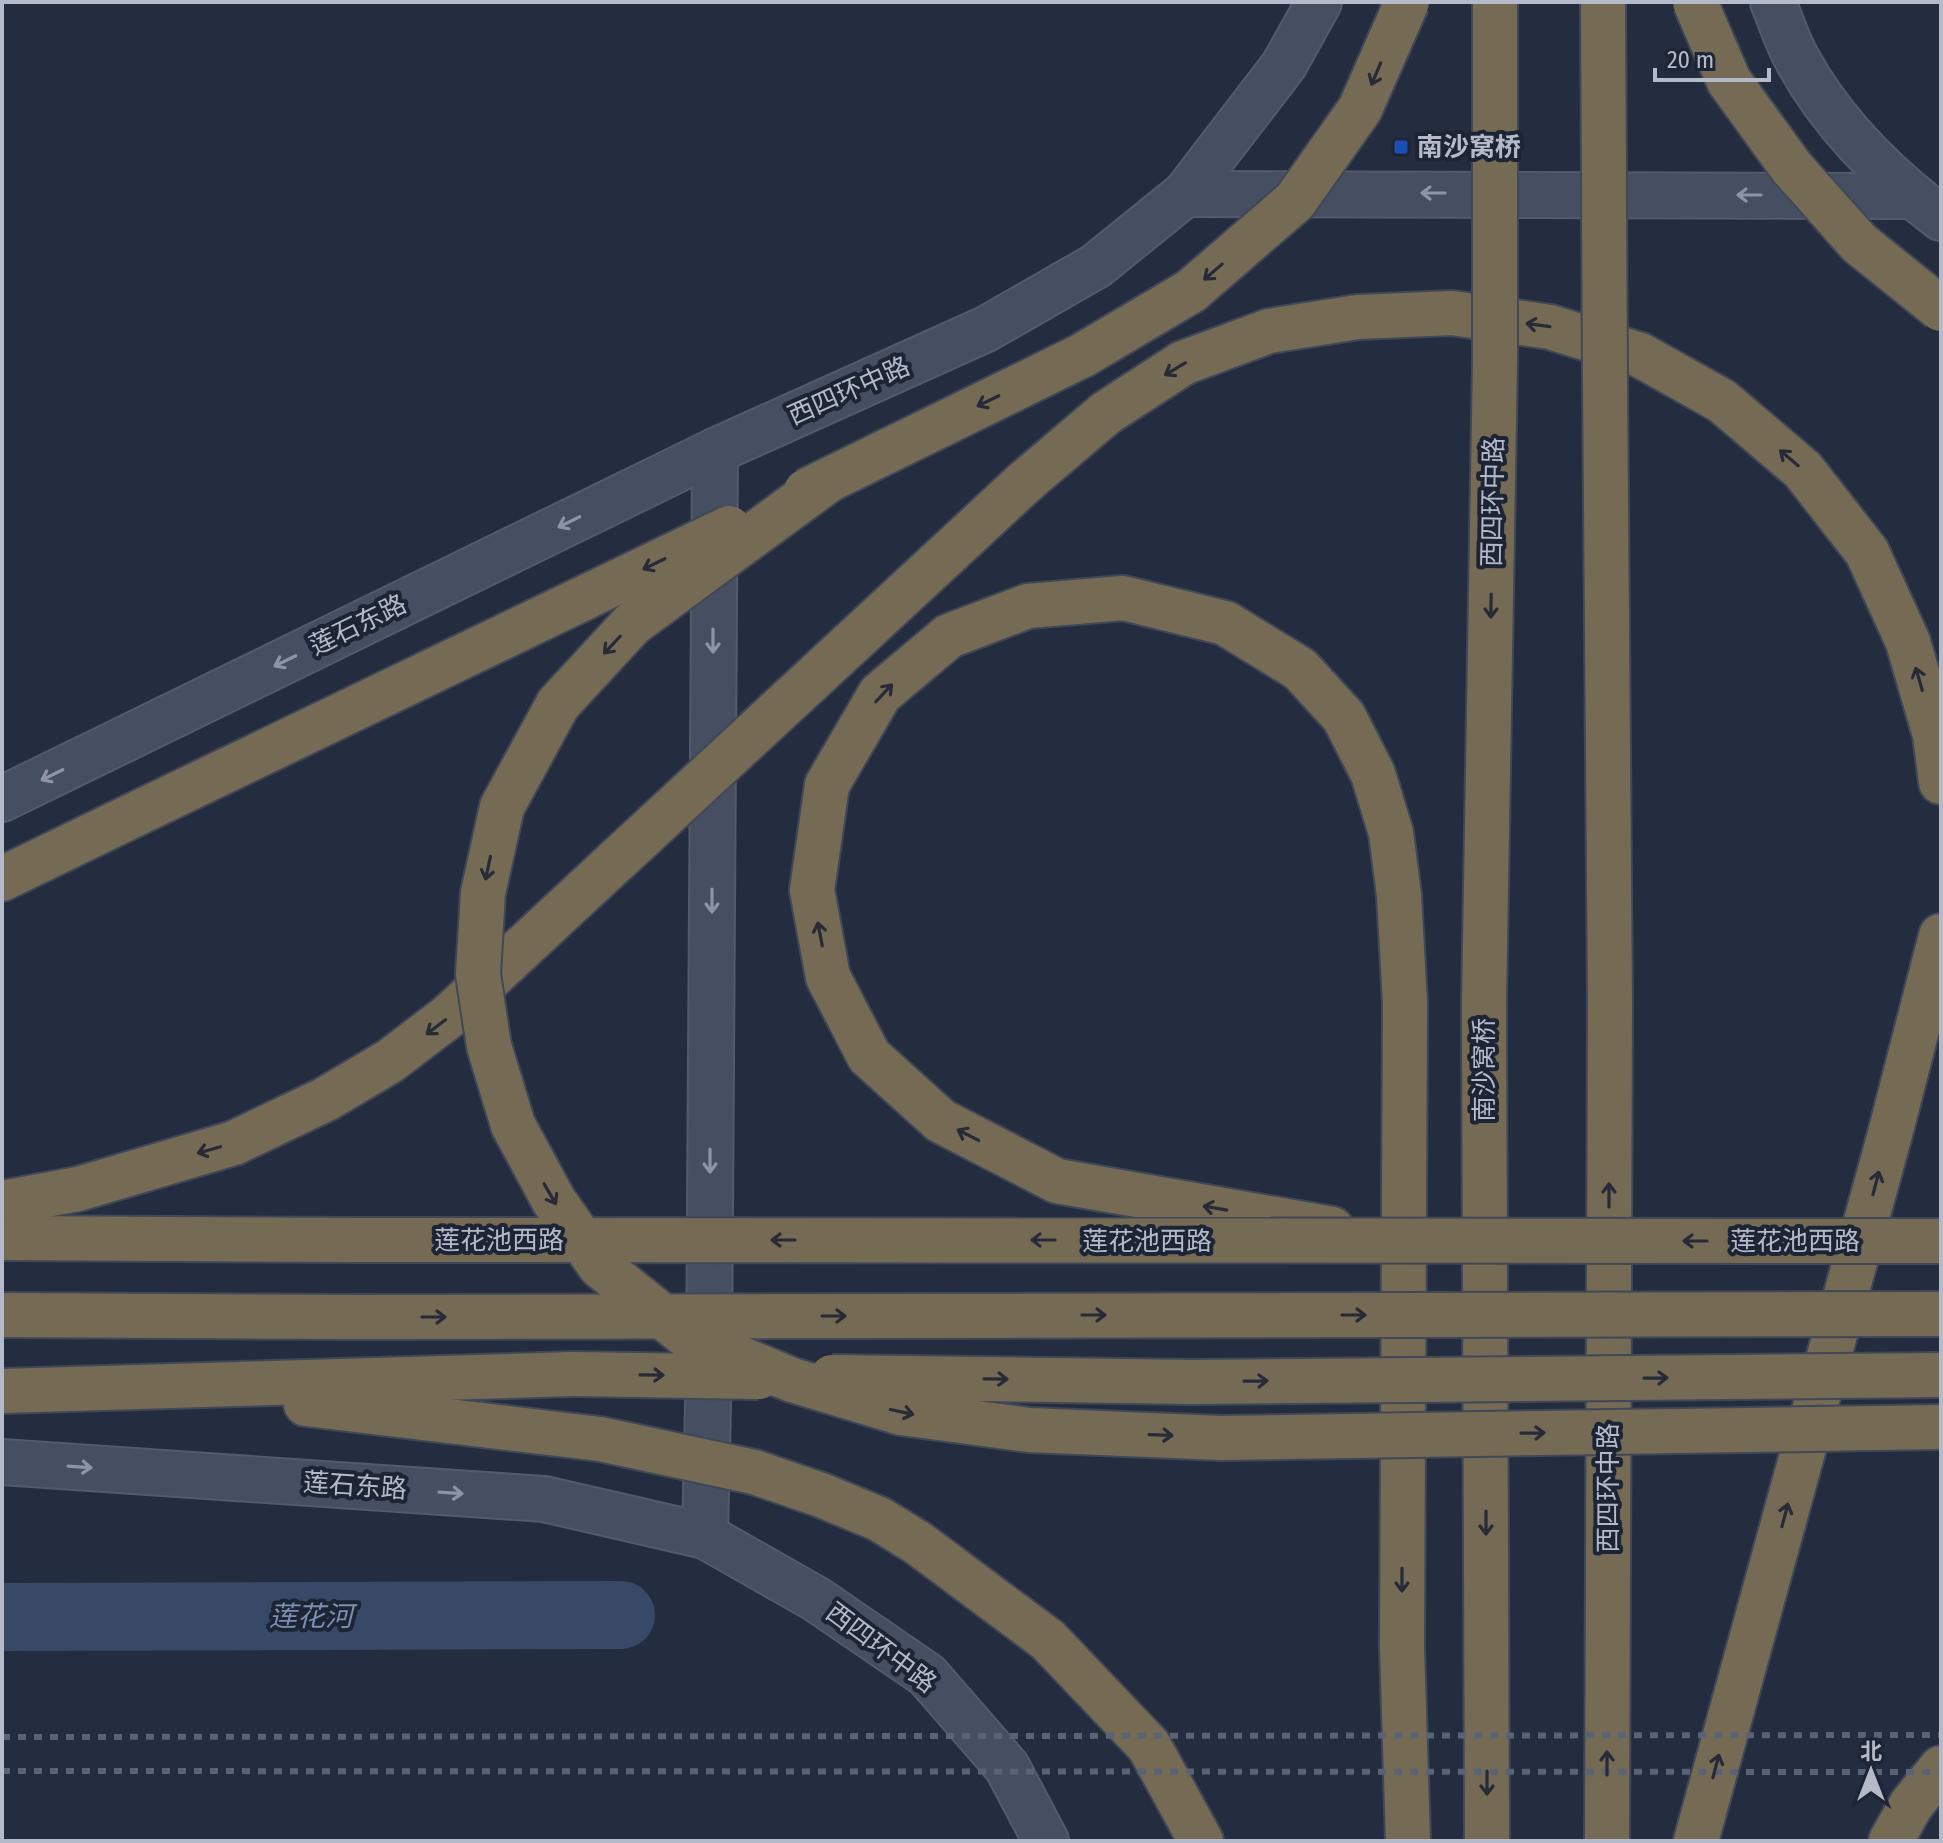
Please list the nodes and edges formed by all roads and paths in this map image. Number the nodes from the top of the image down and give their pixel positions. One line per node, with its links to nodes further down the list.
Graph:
1 (1319, 2): 7 (street, 西四环中路)
2 (1407, 2): 11 (highway, one-way to 11, bridge)
3 (1495, 2): 16 (highway, 西四环中路, one-way to 16, bridge)
4 (1603, 2): 34 (highway, 西四环中路, one-way to 4, bridge)
5 (1695, 2): 9 (highway, bridge)
6 (1773, 2): 8 (street)
7 (1185, 194): 8 (street, one-way to 7); 10 (street, 西四环中路)
8 (1926, 207)
9 (1941, 309)
10 (715, 451): 13 (street, 莲石东路, one-way to 13); 28 (street, one-way to 28)
11 (830, 479): 14 (highway, one-way to 14, bridge); 26 (highway, one-way to 26, bridge)
12 (1941, 782): 17 (highway, one-way to 17, bridge)
13 (2, 799)
14 (2, 879)
15 (1940, 931): 35 (highway, one-way to 15)
16 (1484, 1003): 33 (highway, 南沙窝桥, one-way to 33)
17 (2, 1203)
18 (2, 1238): 19 (highway, 莲花池西路, one-way to 18, bridge)
19 (1402, 1241): 20 (highway, 莲花池西路, one-way to 19, bridge); 32 (highway, one-way to 32, bridge)
20 (1941, 1241)
21 (1941, 1314): 22 (highway, one-way to 21, bridge)
22 (2, 1315)
23 (1941, 1375): 24 (highway, one-way to 23, bridge)
24 (157, 1386): 25 (highway); 31 (highway, bridge)
25 (2, 1391)
26 (1941, 1427)
27 (2, 1462): 28 (street, 莲石东路, one-way to 28)
28 (705, 1536): 30 (street, 西四环中路)
29 (1941, 1768): 36 (highway)
30 (1046, 1841)
31 (1201, 1841)
32 (1408, 1841)
33 (1487, 1841)
34 (1607, 1841)
35 (1696, 1841)
36 (1891, 1841)

